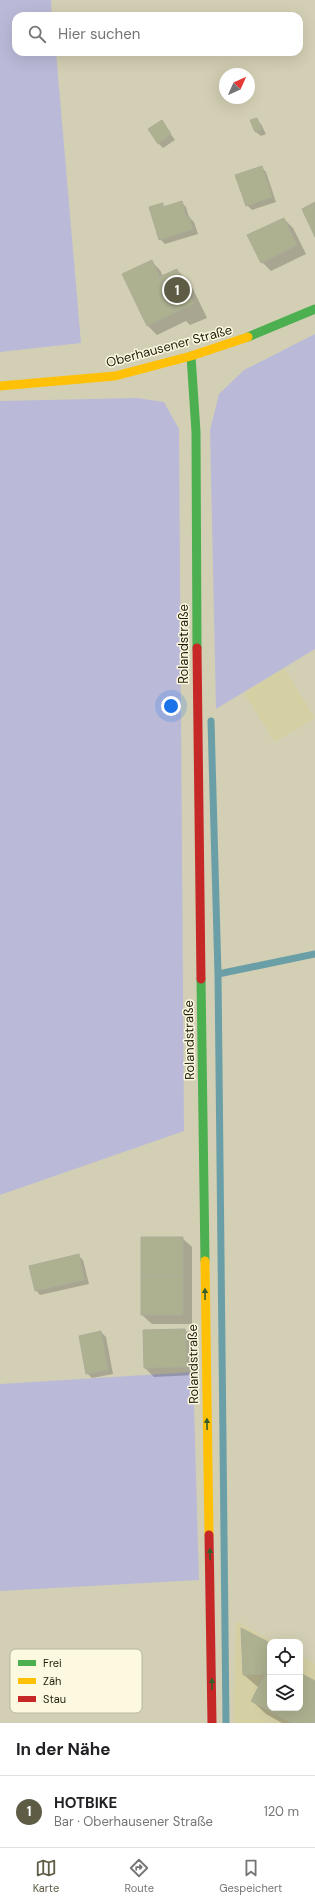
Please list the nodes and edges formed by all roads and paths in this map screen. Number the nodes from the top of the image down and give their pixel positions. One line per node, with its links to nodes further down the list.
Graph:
1 (315, 309): 2 (street, Oberhausener Straße)
2 (191, 356): 3 (street, Oberhausener Straße); 4 (street, Rolandstraße, one-way to 2)
3 (0, 386)
4 (212, 1723)

